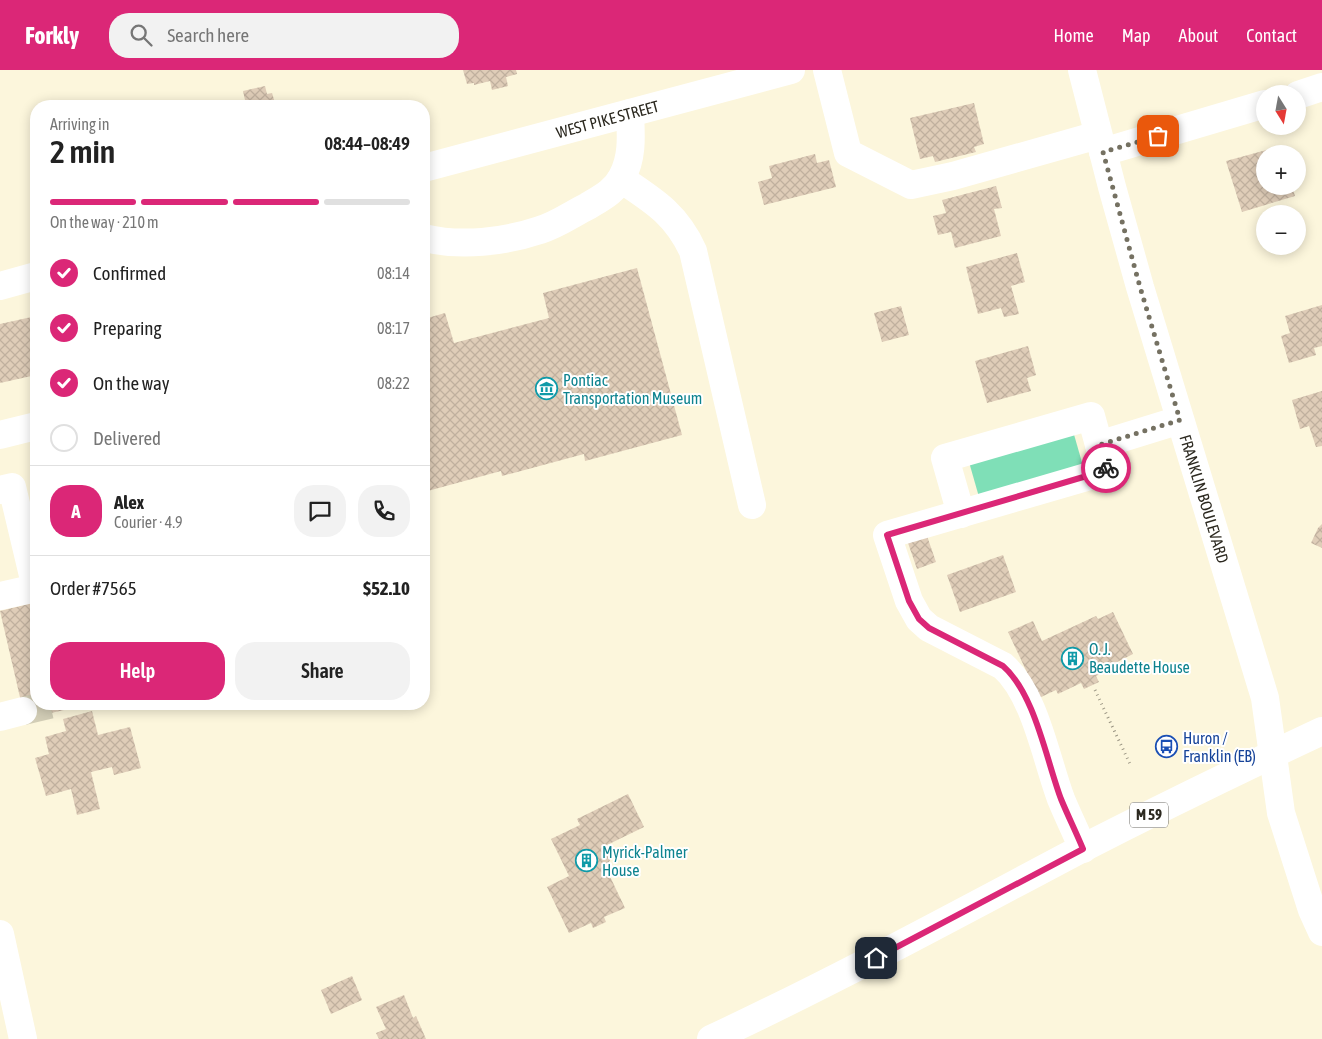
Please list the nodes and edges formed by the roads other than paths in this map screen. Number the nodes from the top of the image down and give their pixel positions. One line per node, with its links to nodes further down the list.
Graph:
1 (791, 70): 4 (main road, WEST PIKE STREET)
2 (827, 70): 9 (main road)
3 (1082, 70): 9 (main road, FRANKLIN BOULEVARD)
4 (724, 79): 8 (main road, WEST PIKE STREET)
5 (1322, 87): 6 (main road)
6 (1306, 92)
7 (1256, 106): 9 (main road)
8 (630, 113): 10 (main road, WEST PIKE STREET); 11 (main road)
9 (1101, 144): 15 (main road, FRANKLIN BOULEVARD)
10 (430, 166)
11 (621, 179): 12 (main road); 20 (main road)
12 (430, 239)
13 (30, 278): 14 (main road)
14 (0, 286)
15 (1180, 420): 18 (main road); 26 (main road, FRANKLIN BOULEVARD)
16 (30, 428): 17 (main road)
17 (0, 435)
18 (1099, 445): 21 (main road); 21 (main road)
19 (0, 490): 22 (main road)
20 (752, 505)
21 (961, 514): 27 (main road)
22 (30, 563)
23 (30, 589): 24 (main road)
24 (0, 596)
25 (1322, 731): 26 (main road, M 59)
26 (1273, 755): 27 (main road, M 59); 28 (main road, FRANKLIN BOULEVARD)
27 (1083, 849): 31 (main road, M 59)
28 (1322, 932)
29 (0, 934): 30 (main road)
30 (19, 1037)
31 (711, 1039)

